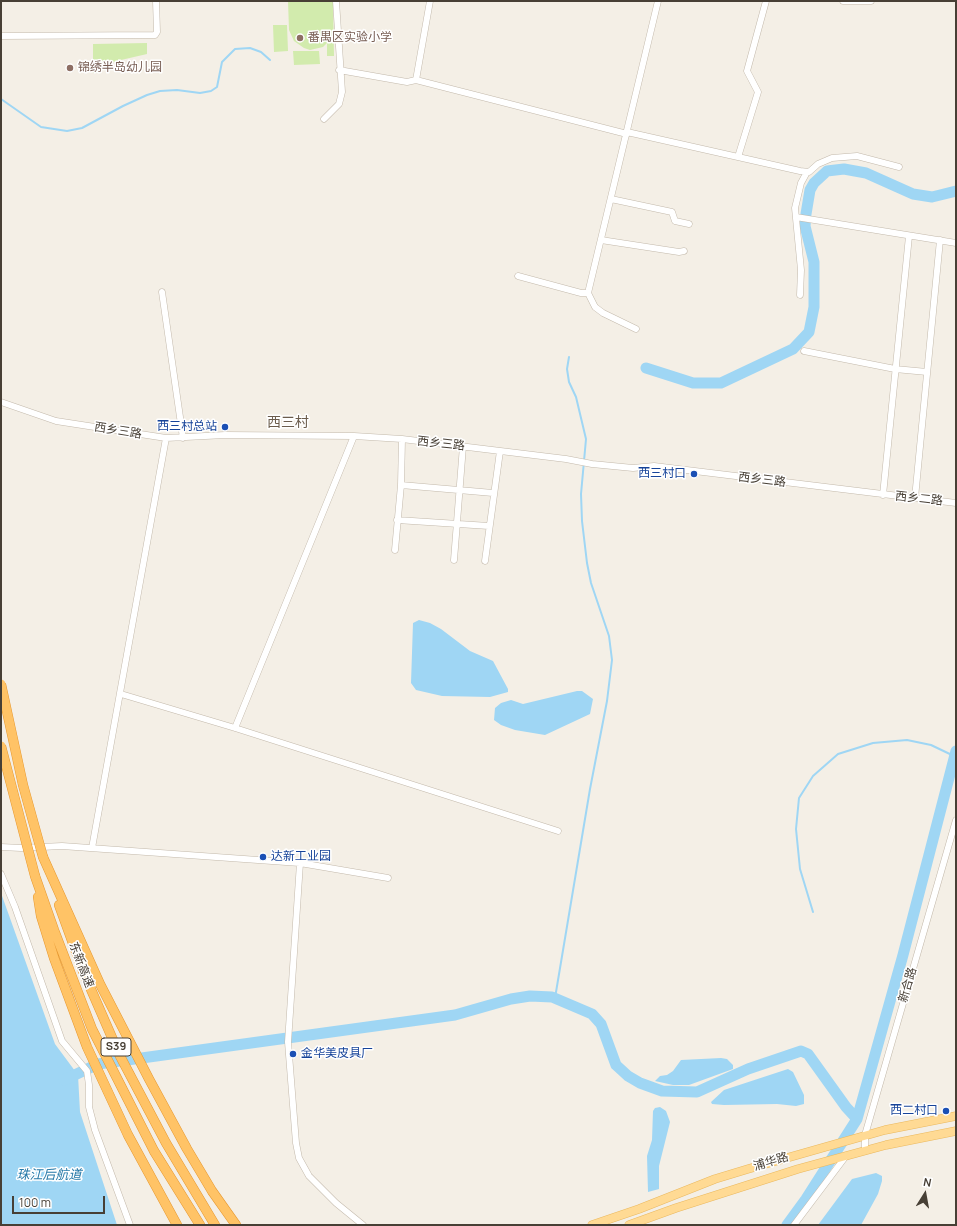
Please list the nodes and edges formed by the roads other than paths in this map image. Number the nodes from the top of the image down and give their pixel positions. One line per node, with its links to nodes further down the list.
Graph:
1 (156, 1): 9 (street)
2 (336, 1): 10 (street)
3 (430, 1): 11 (street)
4 (658, 1): 13 (street)
5 (766, 1): 14 (street)
6 (843, 1): 8 (street)
7 (871, 1): 8 (street)
8 (850, 2)
9 (1, 36)
10 (339, 70): 11 (street); 12 (street)
11 (416, 80): 13 (street)
12 (324, 119)
13 (627, 133): 14 (street); 17 (street)
14 (738, 157): 16 (street)
15 (899, 167): 16 (street)
16 (807, 172): 18 (street)
17 (611, 199): 19 (street); 21 (street)
18 (796, 217): 20 (street); 28 (street)
19 (689, 224)
20 (909, 236): 22 (street); 31 (street)
21 (601, 240): 24 (street); 27 (street)
22 (940, 240): 23 (street); 32 (street)
23 (956, 243)
24 (684, 251)
25 (518, 276): 27 (street)
26 (162, 292): 36 (street)
27 (588, 293): 29 (street)
28 (800, 294)
29 (636, 329)
30 (804, 351): 31 (street)
31 (896, 369): 32 (street); 43 (street)
32 (927, 372): 44 (street)
33 (1, 402): 35 (street, 西乡三路)
34 (354, 436): 36 (street, 西乡三路); 37 (street, 西乡三路); 54 (street)
35 (166, 438): 36 (street, 西乡三路); 53 (street)
36 (183, 438)
37 (402, 439): 38 (street, 西乡三路); 40 (street)
38 (463, 446): 39 (street, 西乡三路); 41 (street)
39 (500, 451): 42 (street); 43 (street, 西乡三路)
40 (402, 486): 41 (street); 46 (street)
41 (458, 490): 42 (street); 47 (street)
42 (493, 493): 48 (street)
43 (882, 495): 44 (street, 西乡二路)
44 (915, 498): 45 (street, 西乡二路)
45 (956, 503)
46 (397, 520): 47 (street); 49 (street)
47 (456, 524): 48 (street); 50 (street)
48 (489, 526): 51 (street)
49 (395, 550)
50 (454, 560)
51 (485, 561)
52 (1, 684): 60 (highway, 东新高速 / S39, bridge)
53 (121, 694): 54 (street); 59 (street)
54 (235, 728): 57 (street)
55 (1, 746): 63 (highway, 东新高速 / S39, bridge)
56 (956, 820): 67 (street, 新合路)
57 (558, 831)
58 (1, 847): 59 (street)
59 (92, 848): 61 (street)
60 (43, 857): 73 (highway, 东新高速 / S39); 74 (highway)
61 (300, 863): 64 (street); 75 (street)
62 (1, 874): 70 (street)
63 (35, 876): 71 (highway); 72 (highway, 东新高速 / S39)
64 (388, 878)
65 (956, 1116): 67 (main road, 浦华路)
66 (956, 1131): 68 (main road, 浦华路)
67 (865, 1135): 68 (street, 新合路); 76 (main road, 浦华路)
68 (865, 1151): 69 (main road, 浦华路)
69 (846, 1156): 77 (main road, 浦华路); 78 (street)
70 (130, 1225)
71 (177, 1225)
72 (200, 1225)
73 (215, 1225)
74 (236, 1225)
75 (363, 1225)
76 (592, 1225)
77 (629, 1225)
78 (794, 1225)

